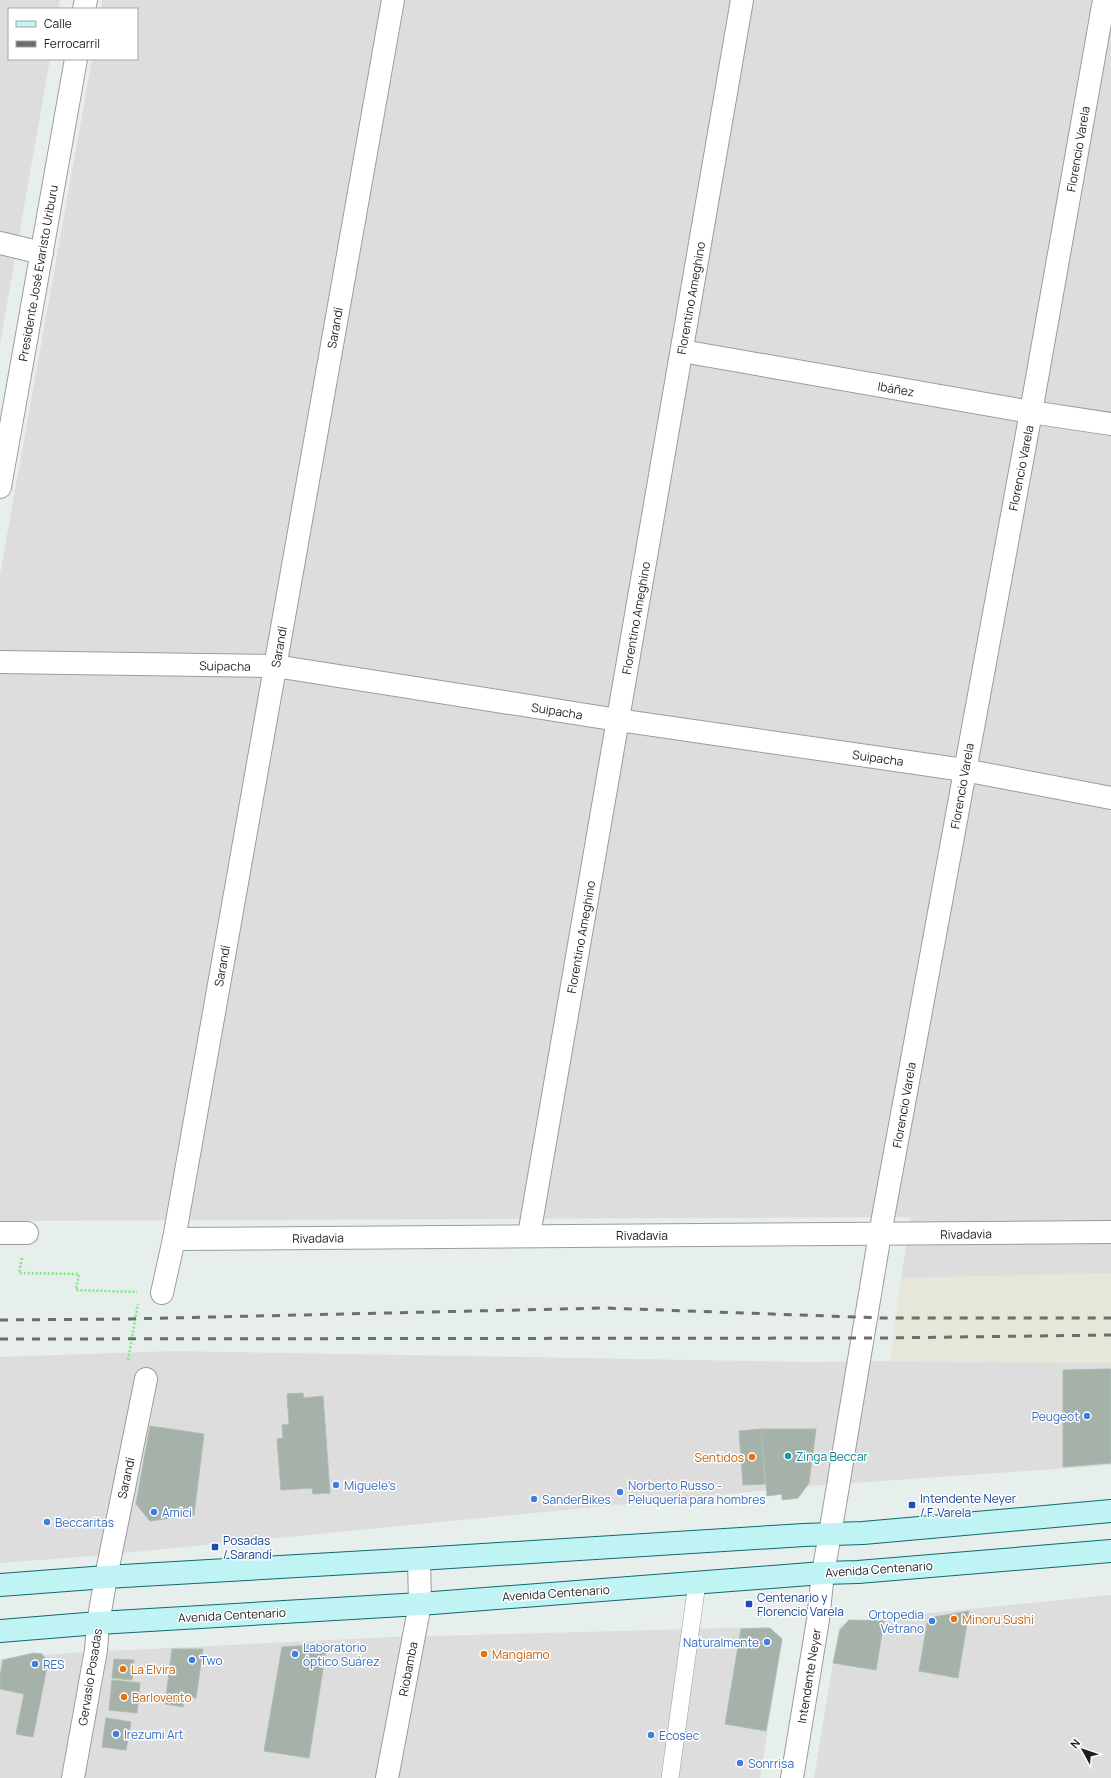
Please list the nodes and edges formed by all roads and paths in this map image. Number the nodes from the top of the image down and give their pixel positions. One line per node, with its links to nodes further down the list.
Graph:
1 (393, 0): 12 (street, Sarandí)
2 (742, 0): 7 (street, Florentino Ameghino)
3 (1104, 0): 8 (street, Florencio Varela)
4 (76, 60): 6 (street, Presidente José Evaristo Uriburu)
5 (0, 243): 6 (street)
6 (42, 253): 10 (street, Presidente José Evaristo Uriburu)
7 (682, 352): 8 (street, Ibáñez); 13 (street, Florentino Ameghino)
8 (1031, 412): 9 (street, Ibáñez); 14 (street, Florencio Varela)
9 (1111, 424)
10 (0, 487)
11 (0, 662): 12 (street, Suipacha)
12 (275, 666): 13 (street, Suipacha); 21 (street, Sarandí)
13 (618, 720): 14 (street, Suipacha); 20 (street, Florentino Ameghino)
14 (964, 770): 15 (street, Suipacha); 19 (street, Florencio Varela)
15 (1111, 798)
16 (1111, 1232): 19 (street, Rivadavia)
17 (0, 1233): 18 (street)
18 (26, 1233): 23 (path)
19 (880, 1234): 20 (street, Rivadavia); 25 (street, Florencio Varela)
20 (529, 1236): 21 (street, Rivadavia)
21 (174, 1239): 22 (street, Sarandí)
22 (162, 1293)
23 (146, 1379): 29 (street, Sarandí)
24 (1111, 1511): 25 (main road)
25 (830, 1534): 27 (main road); 28 (street, Florencio Varela)
26 (1111, 1551): 28 (main road, Avenida Centenario)
27 (419, 1559): 29 (main road); 32 (street, Riobamba)
28 (823, 1573): 30 (main road, Avenida Centenario); 38 (street, Intendente Neyer)
29 (106, 1577): 31 (main road); 33 (street, Gervasio Posadas)
30 (697, 1583): 32 (main road, Avenida Centenario); 37 (lane)
31 (0, 1585)
32 (420, 1604): 33 (main road, Avenida Centenario); 36 (street, Riobamba)
33 (98, 1623): 34 (main road, Avenida Centenario); 35 (street, Gervasio Posadas)
34 (0, 1631)
35 (74, 1778)
36 (387, 1778)
37 (670, 1778)
38 (792, 1778)

